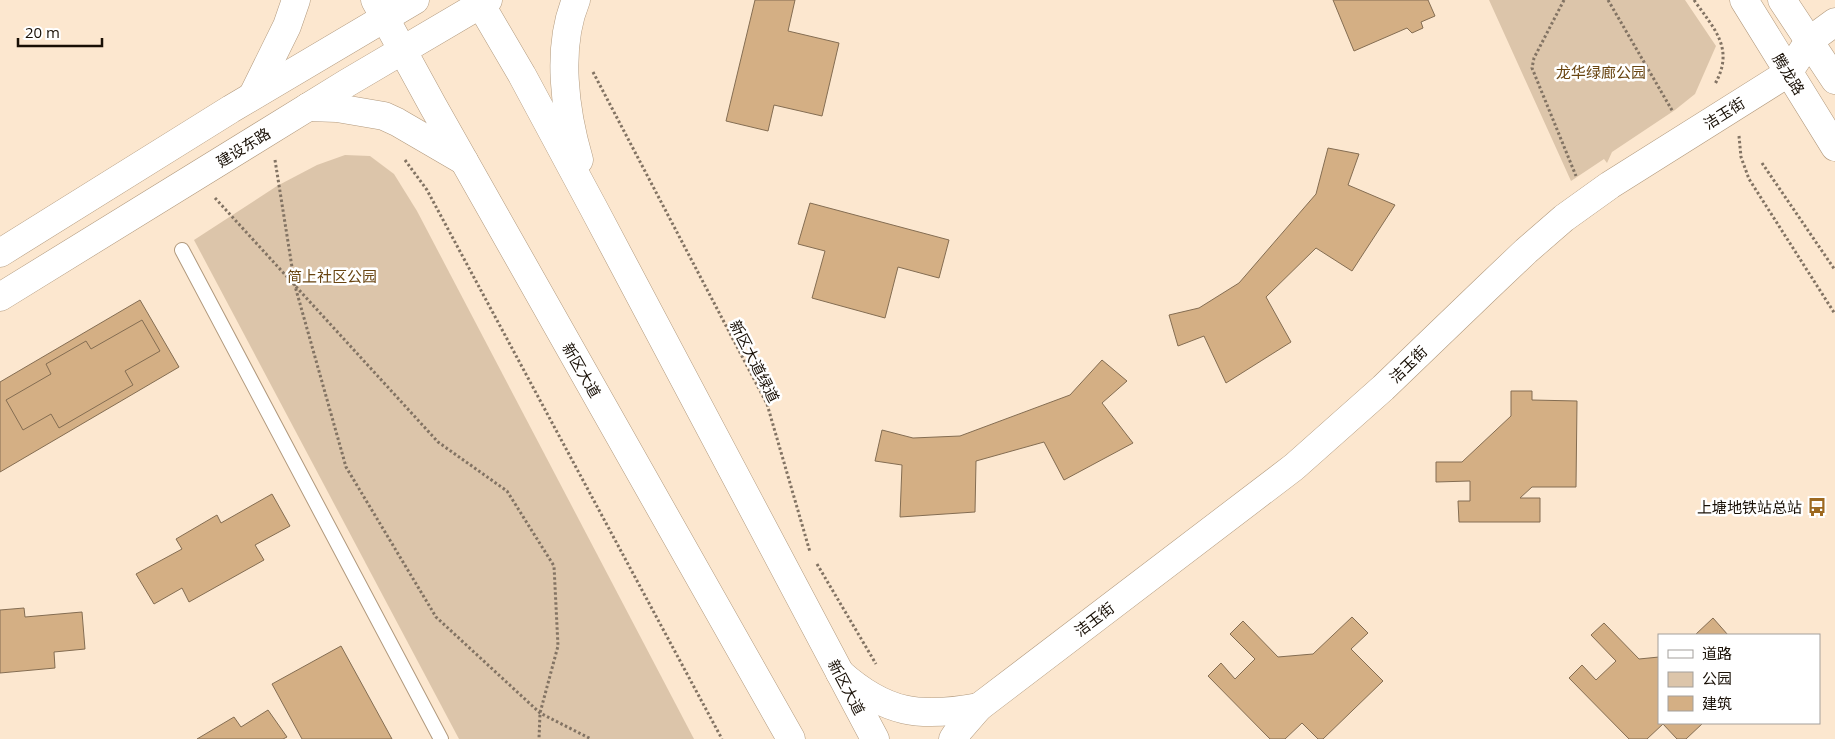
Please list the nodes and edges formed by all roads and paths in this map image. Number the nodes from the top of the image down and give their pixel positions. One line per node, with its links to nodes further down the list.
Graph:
1 (296, 0): 18 (main road)
2 (415, 0): 10 (main road)
3 (576, 0): 29 (main road)
4 (1564, 0): 27 (path)
5 (1608, 0): 20 (path)
6 (1694, 0): 17 (path)
7 (1744, 0): 15 (main road, 腾龙路)
8 (1782, 0): 12 (main road)
9 (482, 1): 13 (main road, 建设东路); 29 (main road, 新区大道)
10 (380, 9): 13 (main road, 新区大道); 18 (main road)
11 (1835, 22): 12 (main road, 洁玉街)
12 (1809, 41): 15 (main road, 洁玉街); 16 (main road)
13 (402, 50): 19 (main road, 建设东路); 24 (main road, 新区大道)
14 (592, 68): 36 (path, 新区大道绿道)
15 (1788, 73): 22 (main road, 腾龙路); 38 (main road, 洁玉街)
16 (1835, 80)
17 (1715, 85)
18 (254, 95): 31 (main road)
19 (308, 107): 24 (main road); 34 (main road, 建设东路)
20 (1675, 116)
21 (1739, 133): 35 (path)
22 (1835, 147)
23 (400, 154): 44 (path)
24 (464, 160): 40 (main road, 新区大道)
25 (267, 163): 33 (path)
26 (1762, 163): 32 (path)
27 (1578, 181)
28 (213, 195): 33 (path)
29 (594, 209): 37 (main road, 新区大道)
30 (182, 250): 41 (lane)
31 (0, 253)
32 (1835, 270)
33 (295, 286): 39 (path); 39 (path)
34 (0, 297)
35 (1835, 314)
36 (877, 666)
37 (840, 674): 38 (main road); 45 (main road, 新区大道)
38 (979, 707): 46 (main road)
39 (540, 713): 42 (path); 43 (path)
40 (786, 733)
41 (441, 739)
42 (539, 739)
43 (591, 739)
44 (722, 739)
45 (875, 739)
46 (953, 739)

